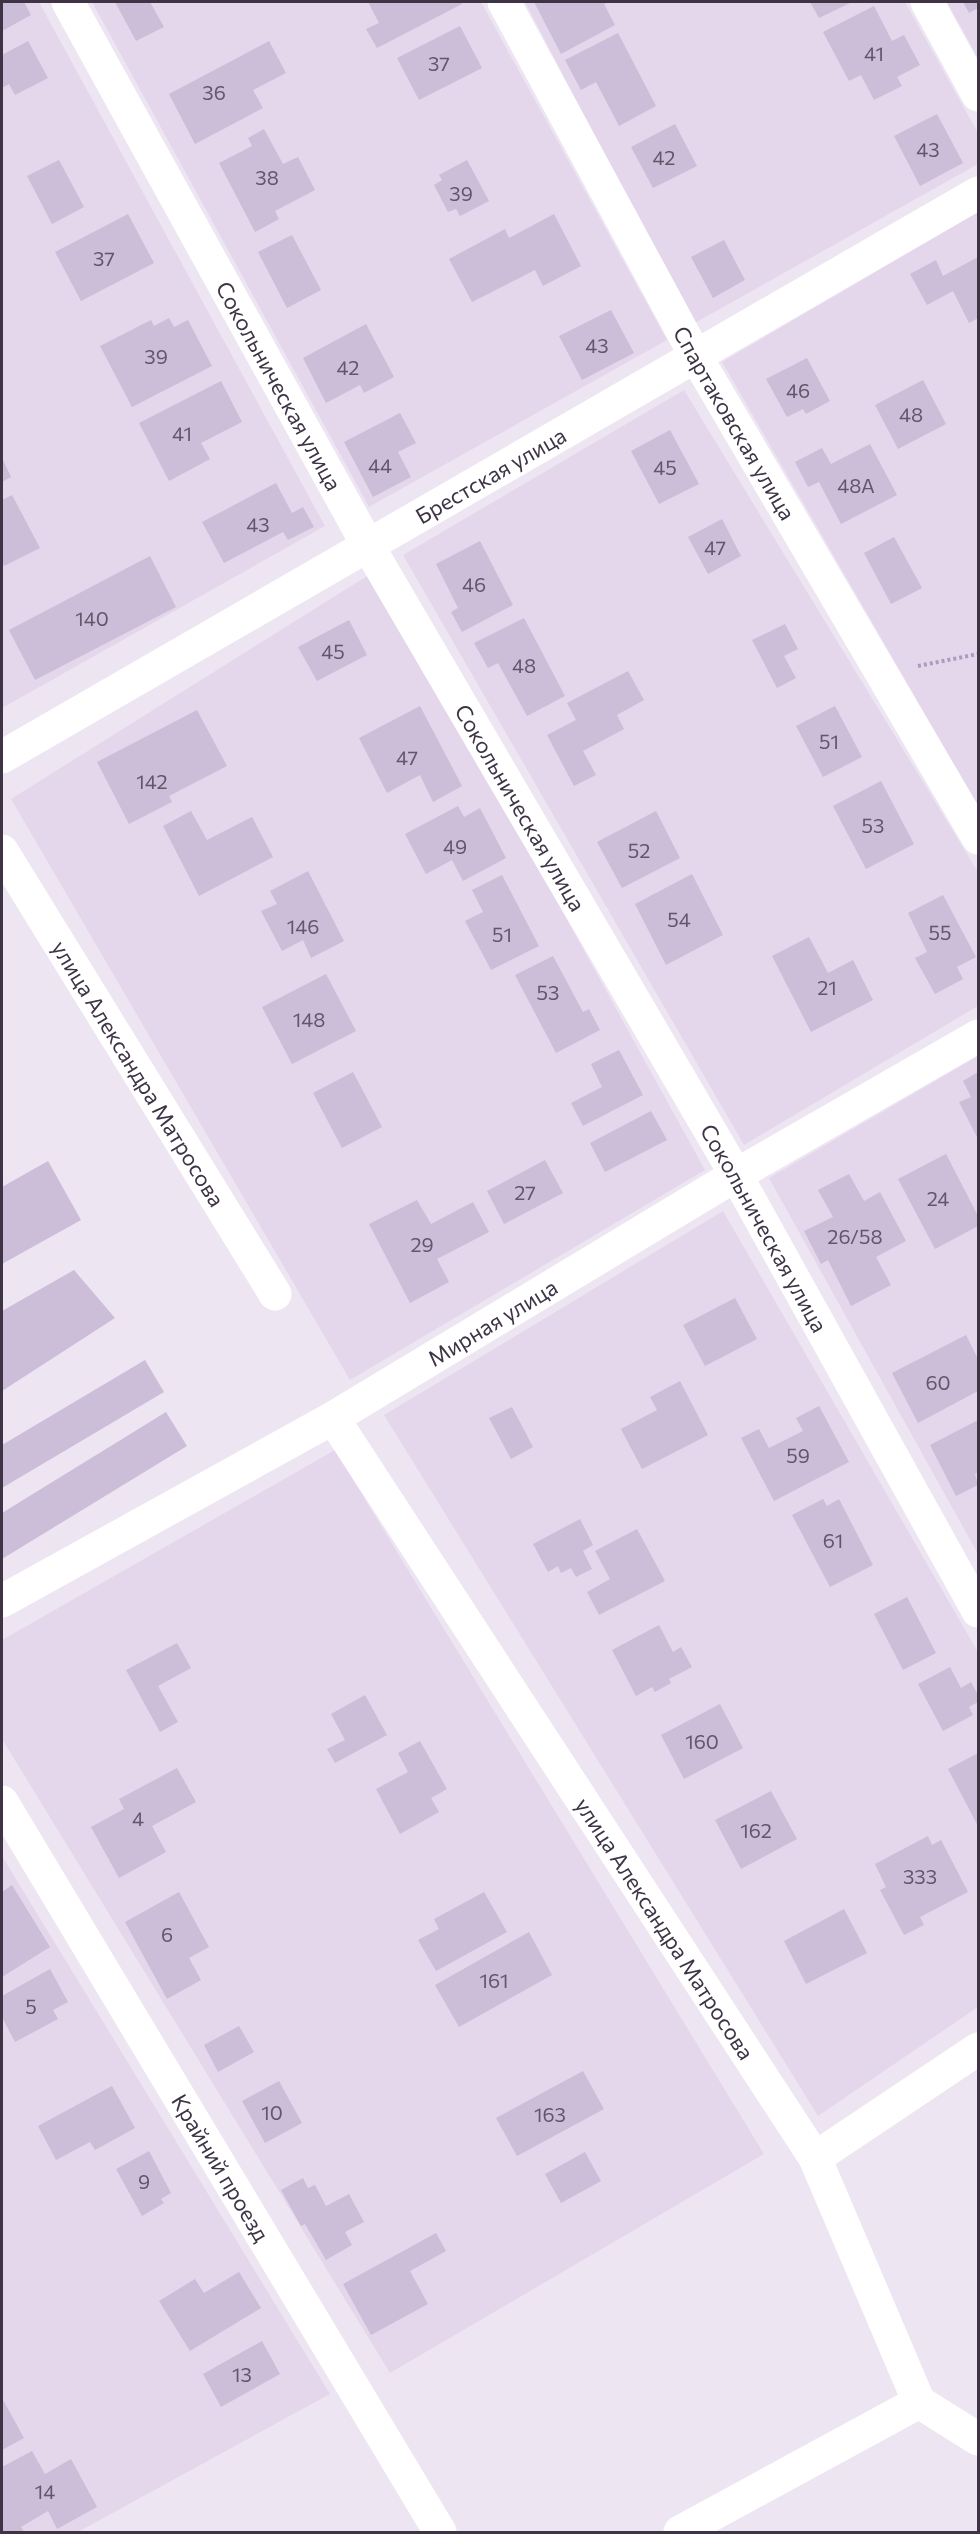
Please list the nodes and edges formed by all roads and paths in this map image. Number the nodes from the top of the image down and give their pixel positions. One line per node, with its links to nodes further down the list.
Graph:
1 (68, 2): 7 (street, Сокольническая улица)
2 (504, 2): 6 (street, Спартаковская улица)
3 (927, 2): 4 (street)
4 (978, 95)
5 (978, 192): 6 (street, Брестская улица)
6 (695, 355): 7 (street, Брестская улица); 9 (street, Спартаковская улица)
7 (367, 544): 10 (street, Брестская улица); 14 (street, Сокольническая улица)
8 (978, 654): 9 (path)
9 (882, 674): 11 (street, Спартаковская улица)
10 (2, 757)
11 (978, 838)
12 (2, 851): 15 (street, улица Александра Матросова)
13 (978, 1036): 14 (street, Мирная улица)
14 (736, 1174): 16 (street, Мирная улица); 18 (street, Сокольническая улица)
15 (275, 1294)
16 (333, 1418): 17 (street, Мирная улица); 21 (street, улица Александра Матросова)
17 (2, 1601)
18 (978, 1611)
19 (2, 1802): 24 (street, Крайний проезд)
20 (978, 2049): 21 (street)
21 (815, 2158): 22 (street, улица Александра Матросова)
22 (920, 2402): 23 (street); 25 (street)
23 (972, 2426)
24 (440, 2532)
25 (680, 2532)

